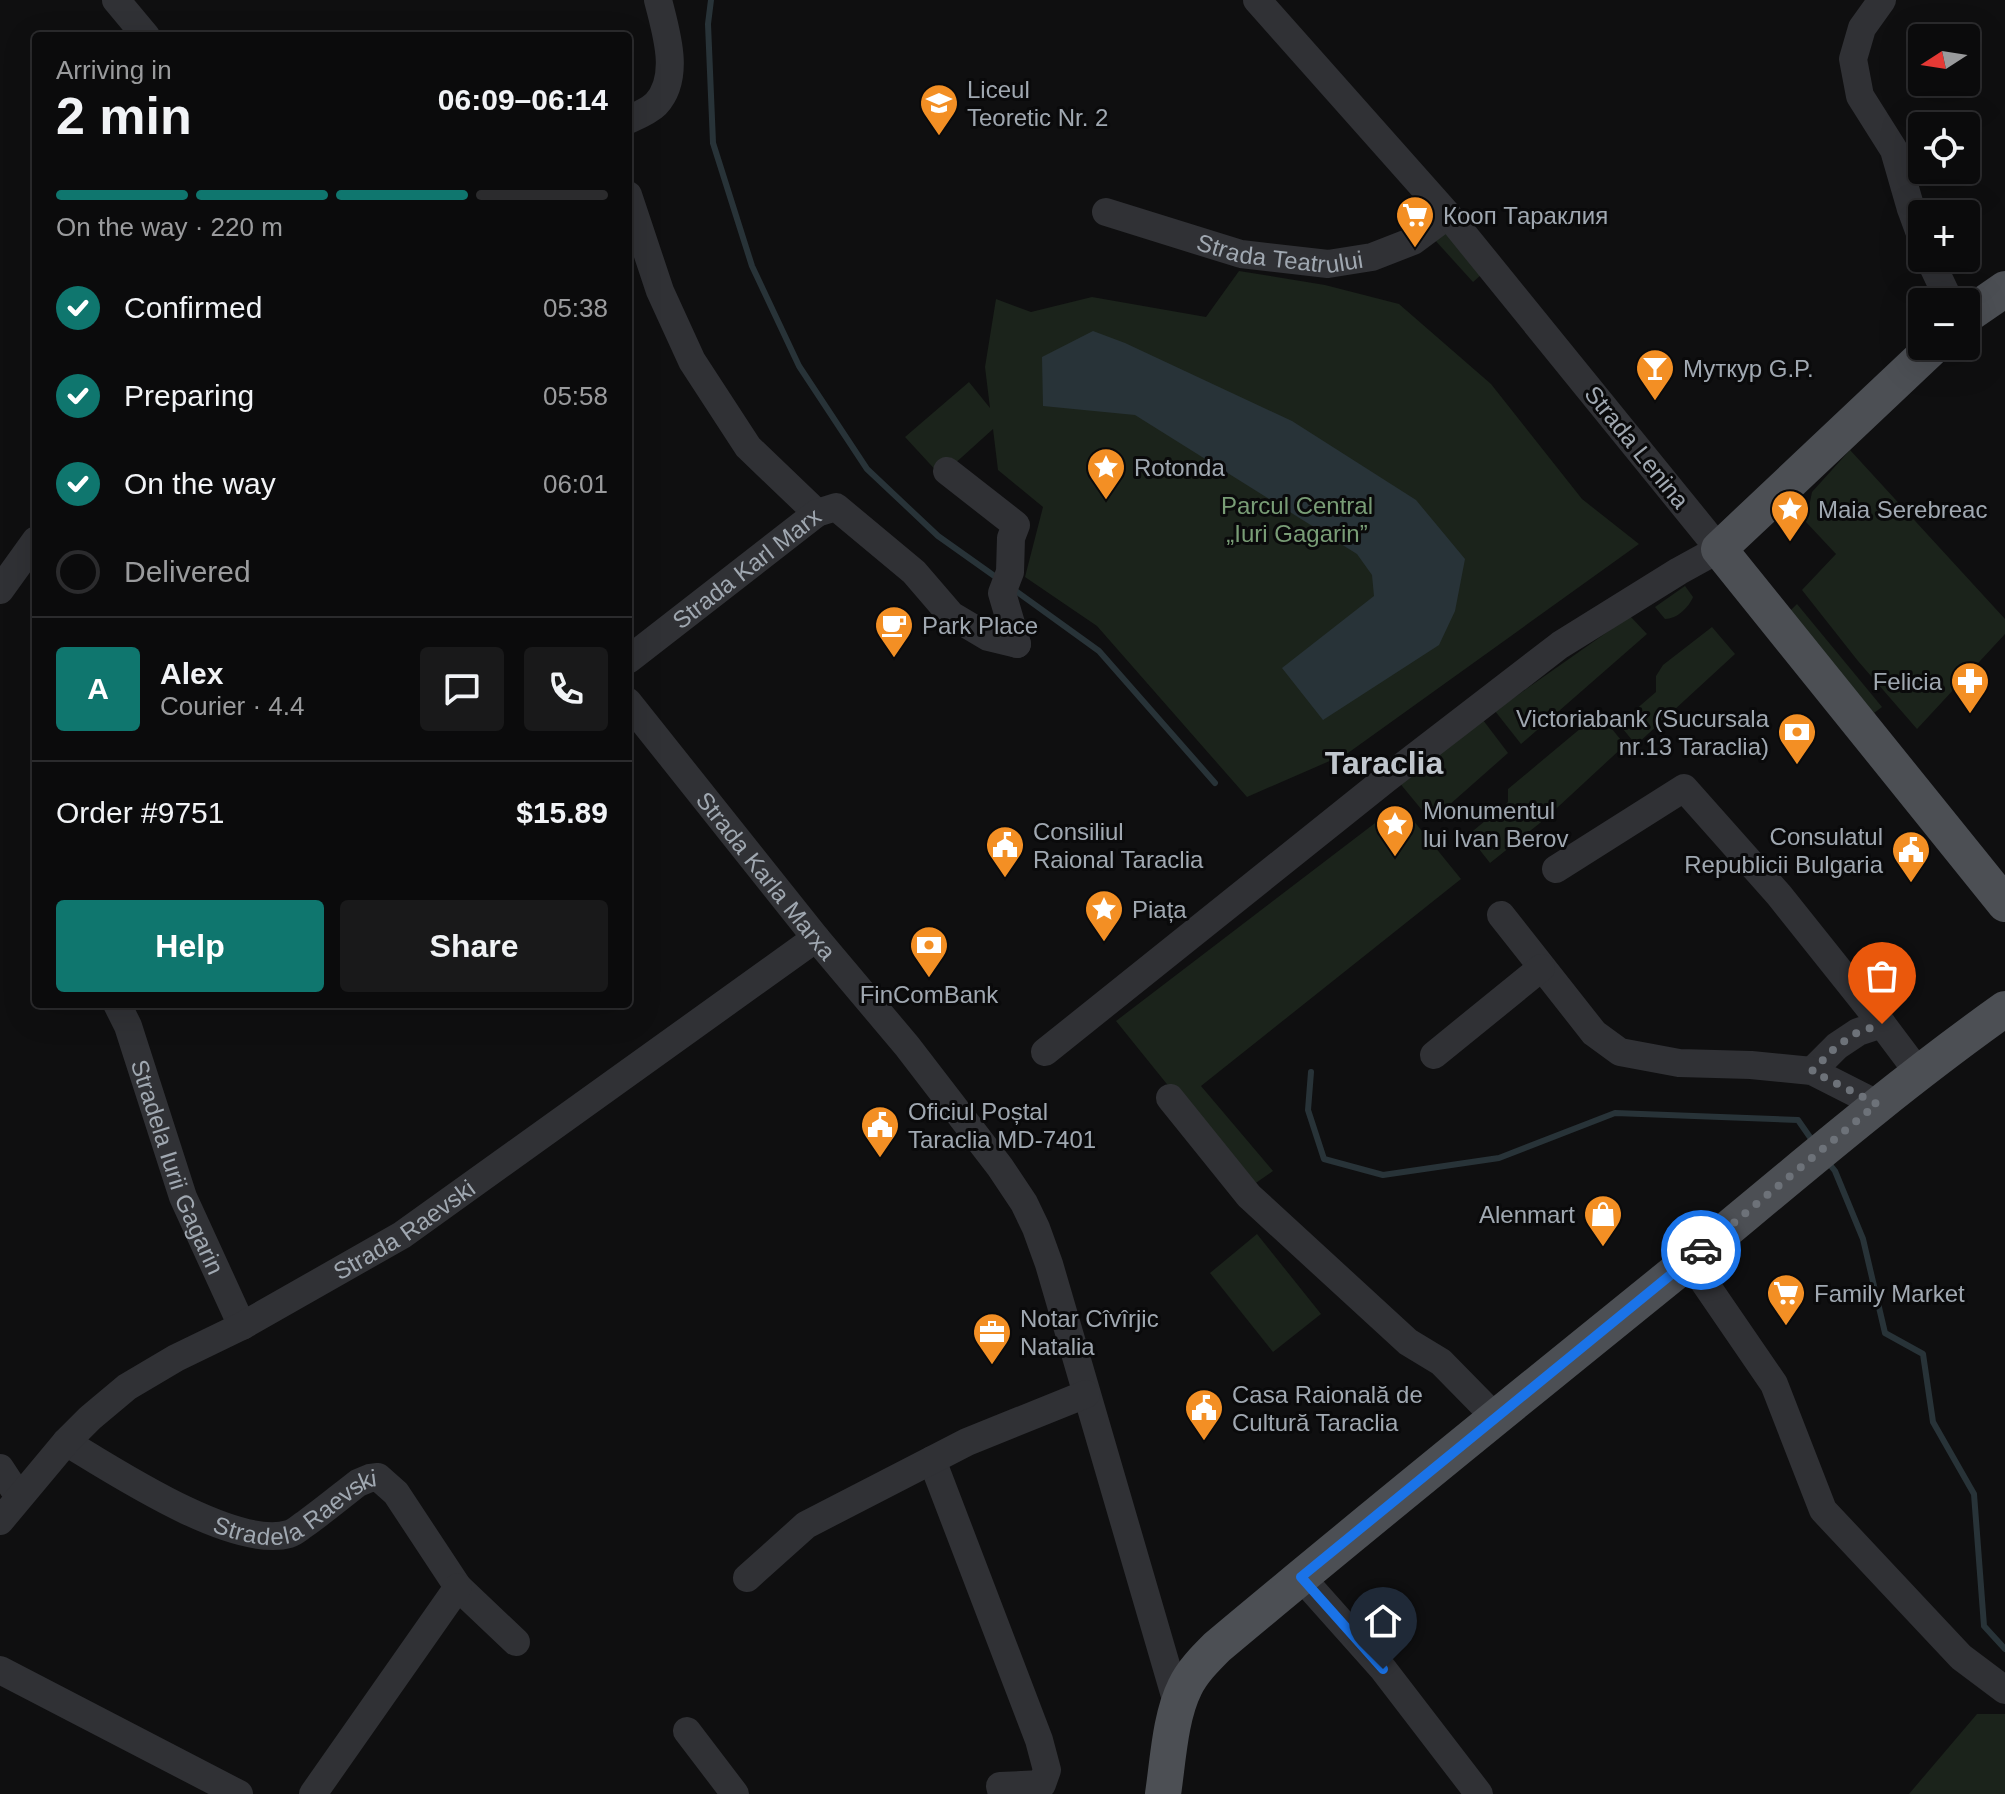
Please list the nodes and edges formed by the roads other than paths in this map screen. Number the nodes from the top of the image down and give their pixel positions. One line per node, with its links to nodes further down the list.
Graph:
1 (116, 0): 5 (street)
2 (658, 0): 6 (street)
3 (1257, 0): 10 (street, Strada Lenina)
4 (1882, 0): 7 (street)
5 (143, 32)
6 (632, 118)
7 (1908, 200)
8 (632, 207): 15 (street)
9 (1106, 212): 10 (street, Strada Teatrului)
10 (1448, 215): 17 (street, Strada Lenina)
11 (2005, 289): 12 (main road)
12 (1980, 306)
13 (1919, 360): 17 (main road)
14 (947, 471): 15 (street, Strada Karl Marx)
15 (817, 513): 19 (street, Strada Karl Marx)
16 (32, 546): 18 (street)
17 (1719, 549): 22 (main road, Strada Lenina); 29 (street)
18 (0, 590)
19 (632, 657)
20 (632, 707): 24 (street, Strada Karla Marxa)
21 (1556, 869): 28 (street)
22 (2005, 904)
23 (1501, 915): 25 (street)
24 (816, 938): 36 (street, Strada Raevski); 37 (street, Strada Karla Marxa)
25 (1541, 968): 30 (street); 31 (street)
26 (119, 1008): 36 (street, Stradela Iurii Gagarin)
27 (2005, 1009): 32 (main road)
28 (1882, 1024): 31 (street); 32 (street)
29 (1045, 1052)
30 (1434, 1055)
31 (1812, 1071): 34 (street)
32 (1918, 1072): 34 (main road)
33 (1170, 1098): 38 (street)
34 (1877, 1104): 35 (main road)
35 (1689, 1260): 38 (main road); 49 (street)
36 (242, 1326): 39 (street, Strada Raevski)
37 (1086, 1394): 40 (street); 50 (street, Strada Karla Marxa)
38 (1495, 1417): 44 (main road)
39 (66, 1442): 42 (street, Strada Raevski); 46 (street, Stradela Raevski)
40 (932, 1460): 45 (street); 55 (street)
41 (0, 1468): 42 (street)
42 (19, 1497): 43 (street, Strada Raevski)
43 (0, 1521)
44 (1301, 1577): 50 (main road); 57 (street)
45 (747, 1578)
46 (458, 1587): 47 (street, Stradela Raevski); 53 (street)
47 (516, 1642)
48 (0, 1670): 52 (street)
49 (2005, 1690)
50 (1178, 1706): 56 (main road)
51 (687, 1731): 54 (street)
52 (239, 1794)
53 (313, 1794)
54 (735, 1794)
55 (1002, 1794)
56 (1163, 1794)
57 (1479, 1794)

